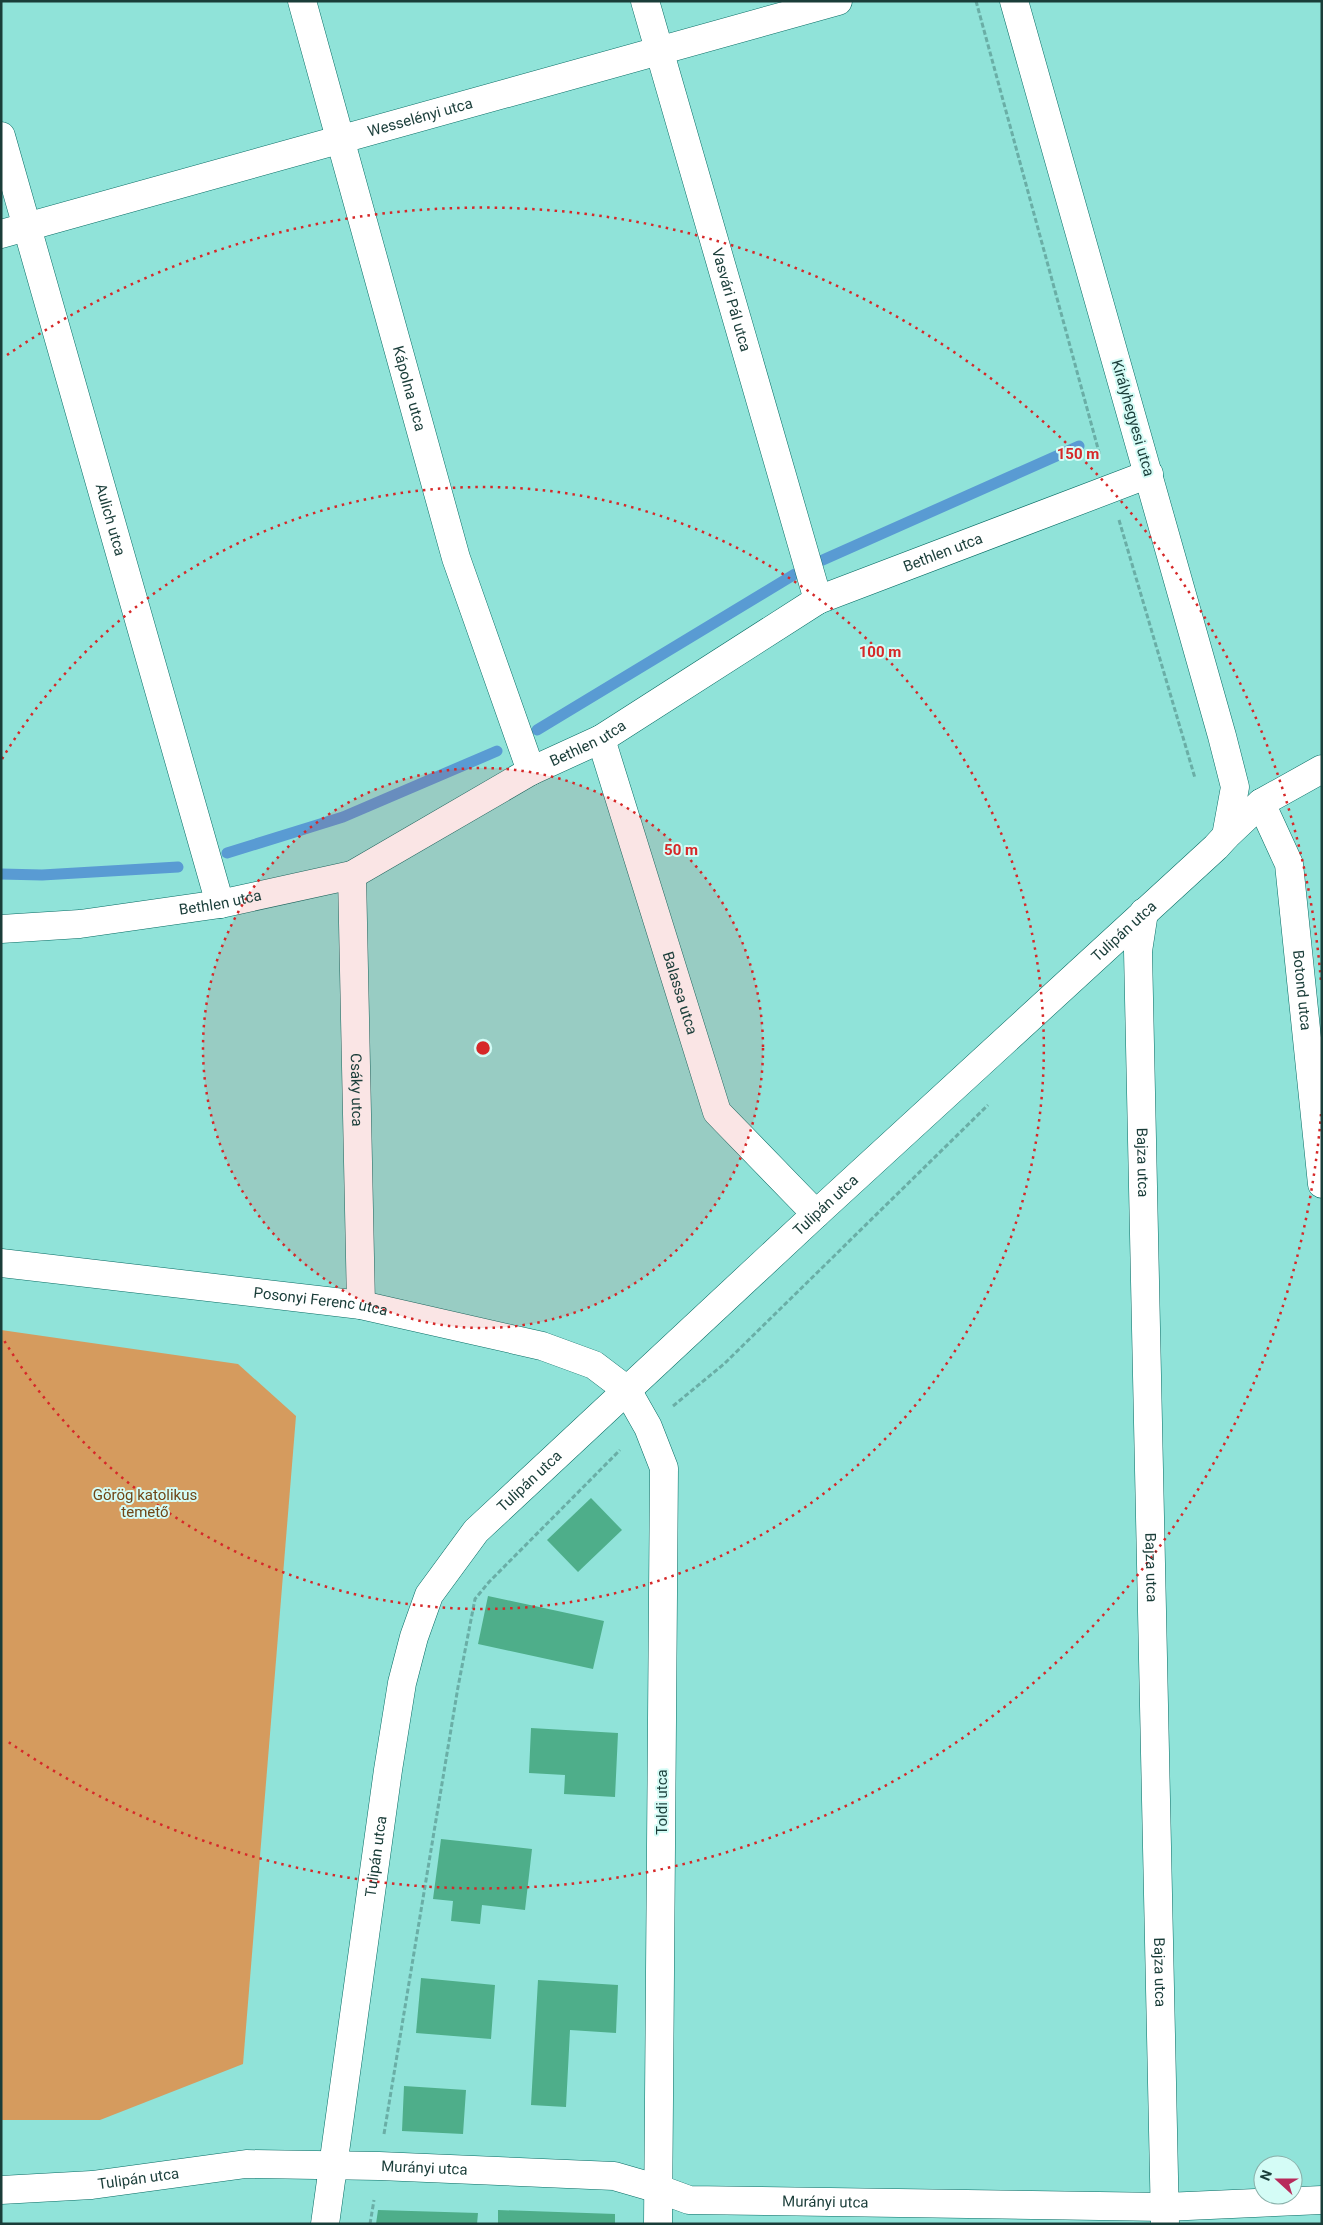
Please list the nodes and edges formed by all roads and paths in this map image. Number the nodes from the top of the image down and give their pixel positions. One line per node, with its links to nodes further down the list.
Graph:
1 (302, 1): 8 (street, Kápolna utca)
2 (645, 1): 6 (street, Vasvári Pál utca)
3 (838, 1): 6 (street, Wesselényi utca)
4 (976, 1): 12 (path)
5 (1014, 1): 11 (street, Királyhegyesi utca)
6 (660, 52): 8 (street, Wesselényi utca); 13 (street, Vasvári Pál utca)
7 (1, 136): 9 (street, Aulich utca)
8 (342, 140): 9 (street, Wesselényi utca); 16 (street, Kápolna utca)
9 (28, 227): 10 (street, Wesselényi utca); 21 (street, Aulich utca)
10 (1, 234)
11 (1149, 474): 12 (street, Bethlen utca); 19 (street, Királyhegyesi utca)
12 (1109, 490): 13 (street, Bethlen utca); 17 (path)
13 (818, 600): 14 (street, Bethlen utca)
14 (601, 739): 16 (street, Bethlen utca); 25 (street, Balassa utca)
15 (1322, 769): 18 (street, Tulipán utca)
16 (531, 771): 20 (street, Bethlen utca)
17 (1197, 782)
18 (1261, 802): 19 (street, Tulipán utca); 24 (street, Botond utca)
19 (1226, 836): 22 (street, Tulipán utca)
20 (352, 875): 21 (street, Bethlen utca); 27 (street, Csáky utca)
21 (220, 904): 23 (street, Bethlen utca)
22 (1144, 912): 25 (street, Tulipán utca); 35 (street, Bajza utca)
23 (1, 929)
24 (1322, 1184)
25 (816, 1214): 28 (street, Tulipán utca)
26 (1, 1263): 27 (street, Posonyi Ferenc utca)
27 (361, 1305): 28 (street, Posonyi Ferenc utca)
28 (627, 1390): 29 (street, Toldi utca); 30 (street, Tulipán utca)
29 (648, 1427): 31 (path); 32 (street, Toldi utca)
30 (333, 2166): 31 (street, Murányi utca); 33 (street, Tulipán utca); 36 (street)
31 (379, 2166): 32 (street, Murányi utca); 37 (path)
32 (659, 2189): 35 (street, Murányi utca); 38 (street, Toldi utca)
33 (1, 2190)
34 (1322, 2200): 35 (street, Murányi utca)
35 (1165, 2216)
36 (325, 2224)
37 (370, 2224)
38 (658, 2224)

